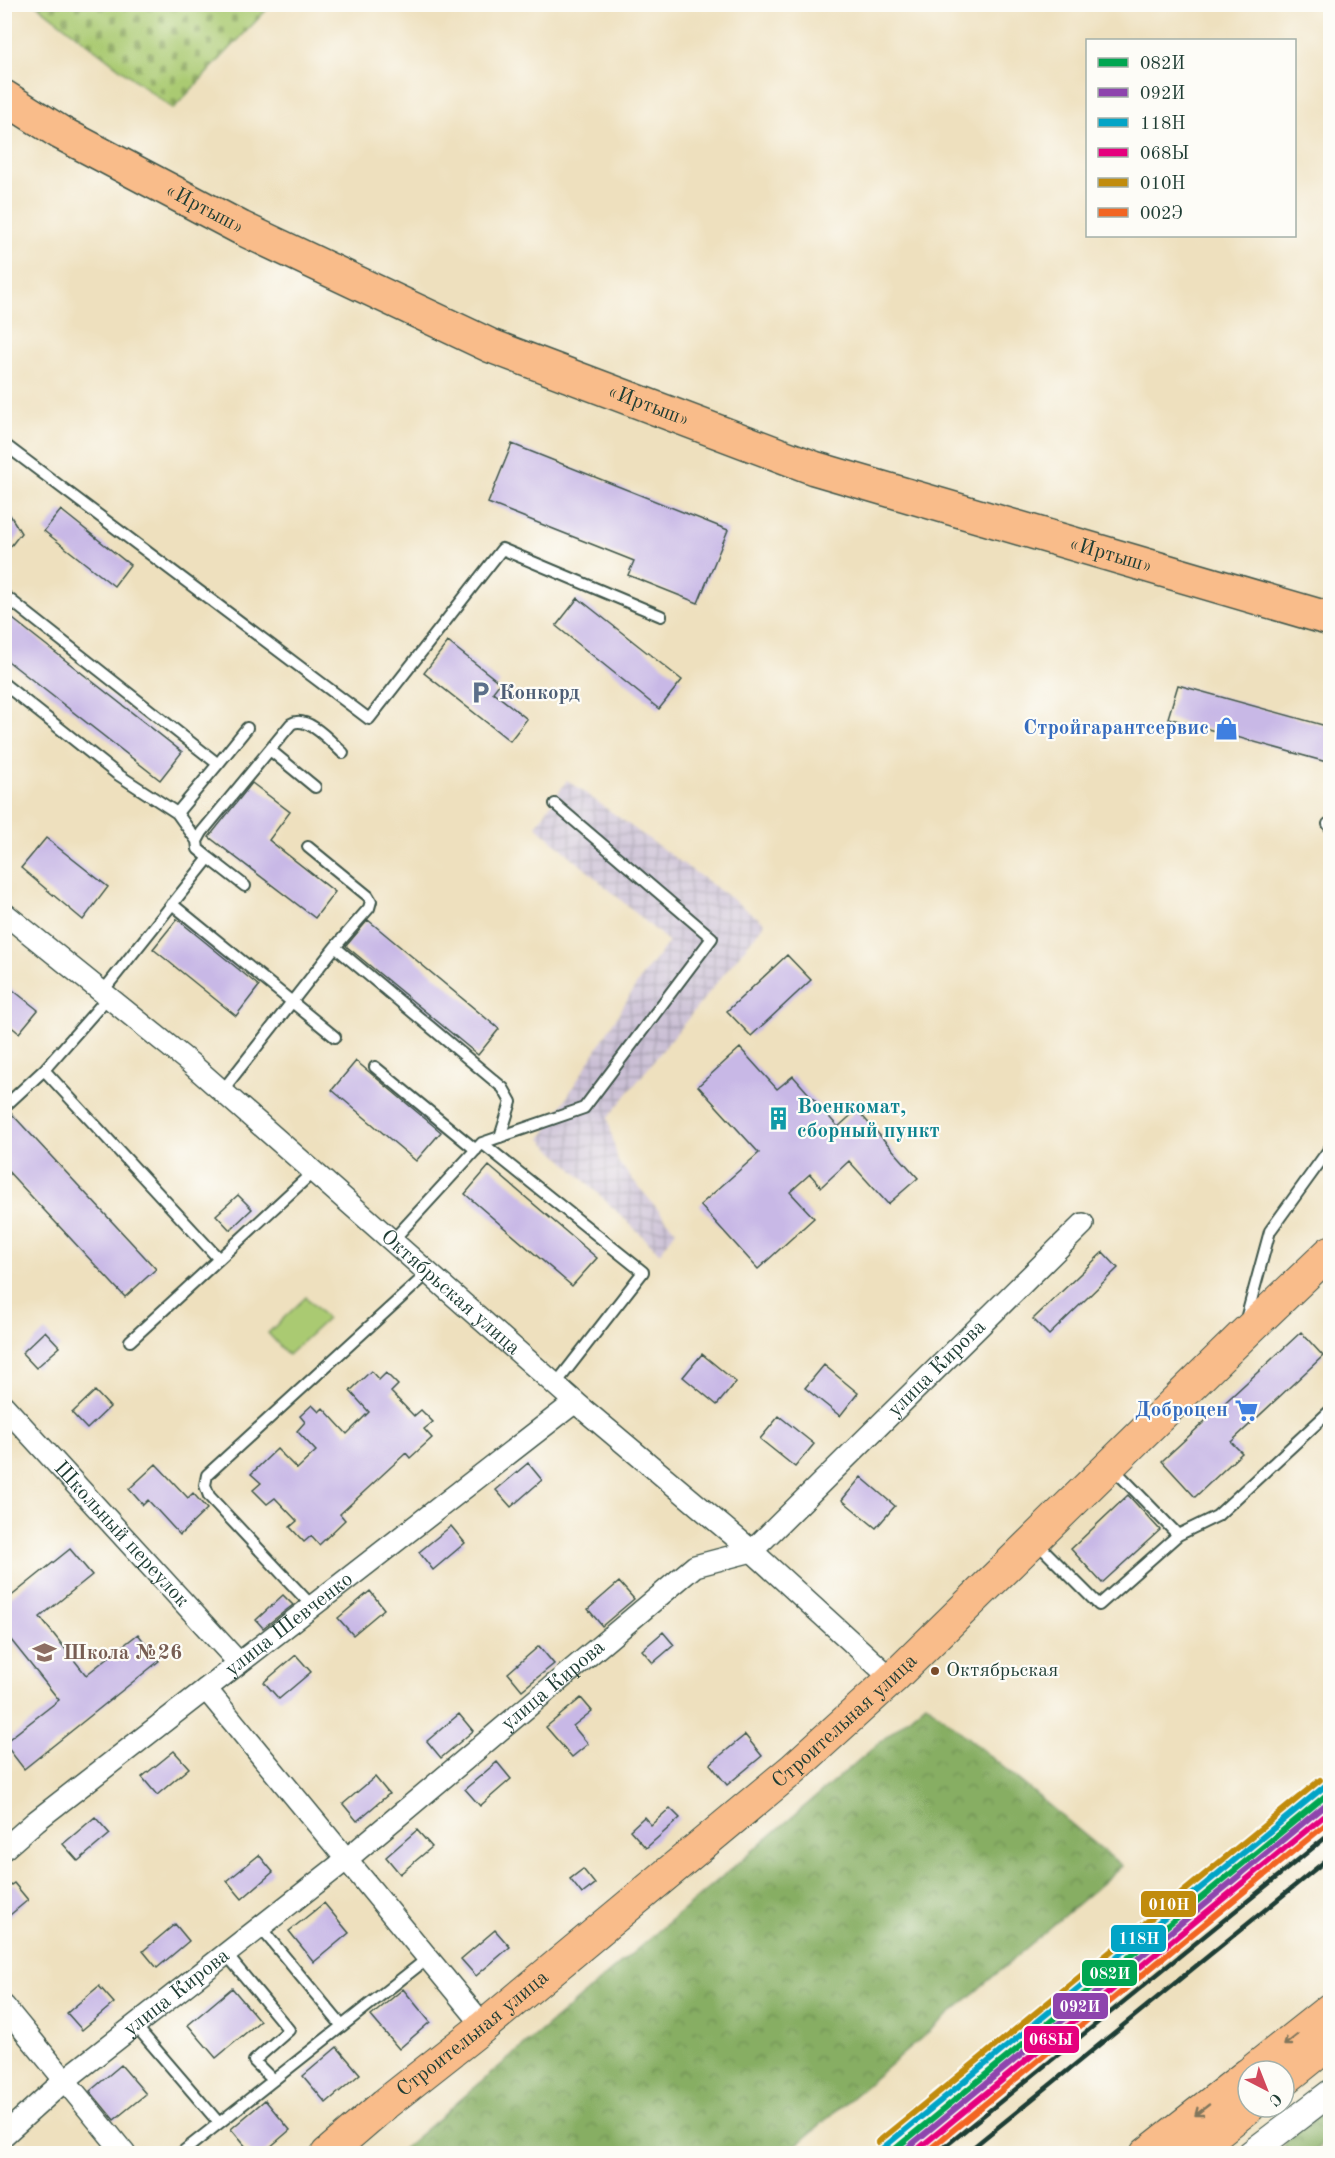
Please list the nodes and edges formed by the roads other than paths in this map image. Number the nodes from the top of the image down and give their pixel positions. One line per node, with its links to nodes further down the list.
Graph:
1 (4, 98): 5 (highway, «Иртыш»)
2 (4, 444): 4 (lane)
3 (4, 595): 10 (lane)
4 (661, 615)
5 (1330, 619)
6 (4, 684): 13 (lane)
7 (247, 728): 10 (lane)
8 (270, 750): 9 (lane); 11 (lane); 14 (lane)
9 (343, 753)
10 (218, 764): 13 (lane)
11 (315, 787)
12 (555, 804): 28 (lane)
13 (177, 813): 14 (lane)
14 (196, 841): 16 (lane)
15 (308, 847): 20 (lane)
16 (209, 858): 17 (lane); 18 (lane)
17 (245, 886)
18 (172, 904): 21 (lane); 22 (lane)
19 (4, 913): 21 (street, Октябрьская улица)
20 (335, 947): 22 (lane); 28 (lane)
21 (106, 993): 25 (lane); 26 (street, Октябрьская улица)
22 (291, 1002): 23 (lane); 26 (lane)
23 (335, 1037)
24 (375, 1067): 29 (lane)
25 (44, 1070): 27 (lane); 34 (lane)
26 (222, 1091): 31 (street, Октябрьская улица)
27 (4, 1107)
28 (500, 1137): 29 (lane)
29 (479, 1146): 33 (lane); 39 (lane)
30 (1330, 1148): 37 (lane)
31 (313, 1172): 33 (street, Октябрьская улица); 34 (lane)
32 (1083, 1224): 46 (street, улица Кирова)
33 (392, 1241): 36 (street, Октябрьская улица)
34 (219, 1259): 38 (lane)
35 (1327, 1262): 37 (main road, Строительная улица)
36 (428, 1273): 39 (street, Октябрьская улица); 47 (lane)
37 (1241, 1336): 43 (main road, Строительная улица)
38 (130, 1341)
39 (555, 1385): 40 (street, Октябрьская улица)
40 (575, 1402): 46 (street, Октябрьская улица); 47 (street, улица Шевченко)
41 (4, 1406): 48 (street, Школьный переулок)
42 (1330, 1411): 44 (lane)
43 (1111, 1465): 44 (lane); 45 (main road, Строительная улица)
44 (1178, 1535): 45 (lane)
45 (1034, 1540): 49 (main road, Строительная улица)
46 (752, 1551): 49 (street, Октябрьская улица); 52 (street, улица Кирова)
47 (312, 1606): 48 (street, улица Шевченко)
48 (239, 1664): 50 (street, улица Шевченко)
49 (892, 1678): 60 (main road, Строительная улица)
50 (207, 1689): 51 (street, улица Шевченко); 52 (street)
51 (4, 1849)
52 (347, 1859): 53 (street, улица Кирова); 55 (street)
53 (260, 1928): 54 (street, улица Кирова); 59 (lane)
54 (226, 1954): 58 (street, улица Кирова); 65 (lane)
55 (428, 1958): 59 (lane); 60 (street)
56 (4, 2006): 64 (street)
57 (1330, 2009): 62 (main road, one-way to 62)
58 (135, 2025): 64 (street, улица Кирова); 69 (lane)
59 (342, 2026): 65 (lane)
60 (484, 2026): 73 (main road, Строительная улица)
61 (1330, 2043): 63 (main road)
62 (1267, 2059)
63 (1296, 2070)
64 (65, 2080): 70 (street, улица Кирова); 71 (street)
65 (273, 2080): 69 (lane)
66 (1236, 2083): 74 (main road, one-way to 74)
67 (1330, 2093): 76 (street)
68 (1236, 2117): 75 (main road)
69 (219, 2122): 72 (lane)
70 (4, 2134)
71 (125, 2154)
72 (180, 2154)
73 (327, 2154)
74 (1146, 2154)
75 (1190, 2154)
76 (1250, 2154)

